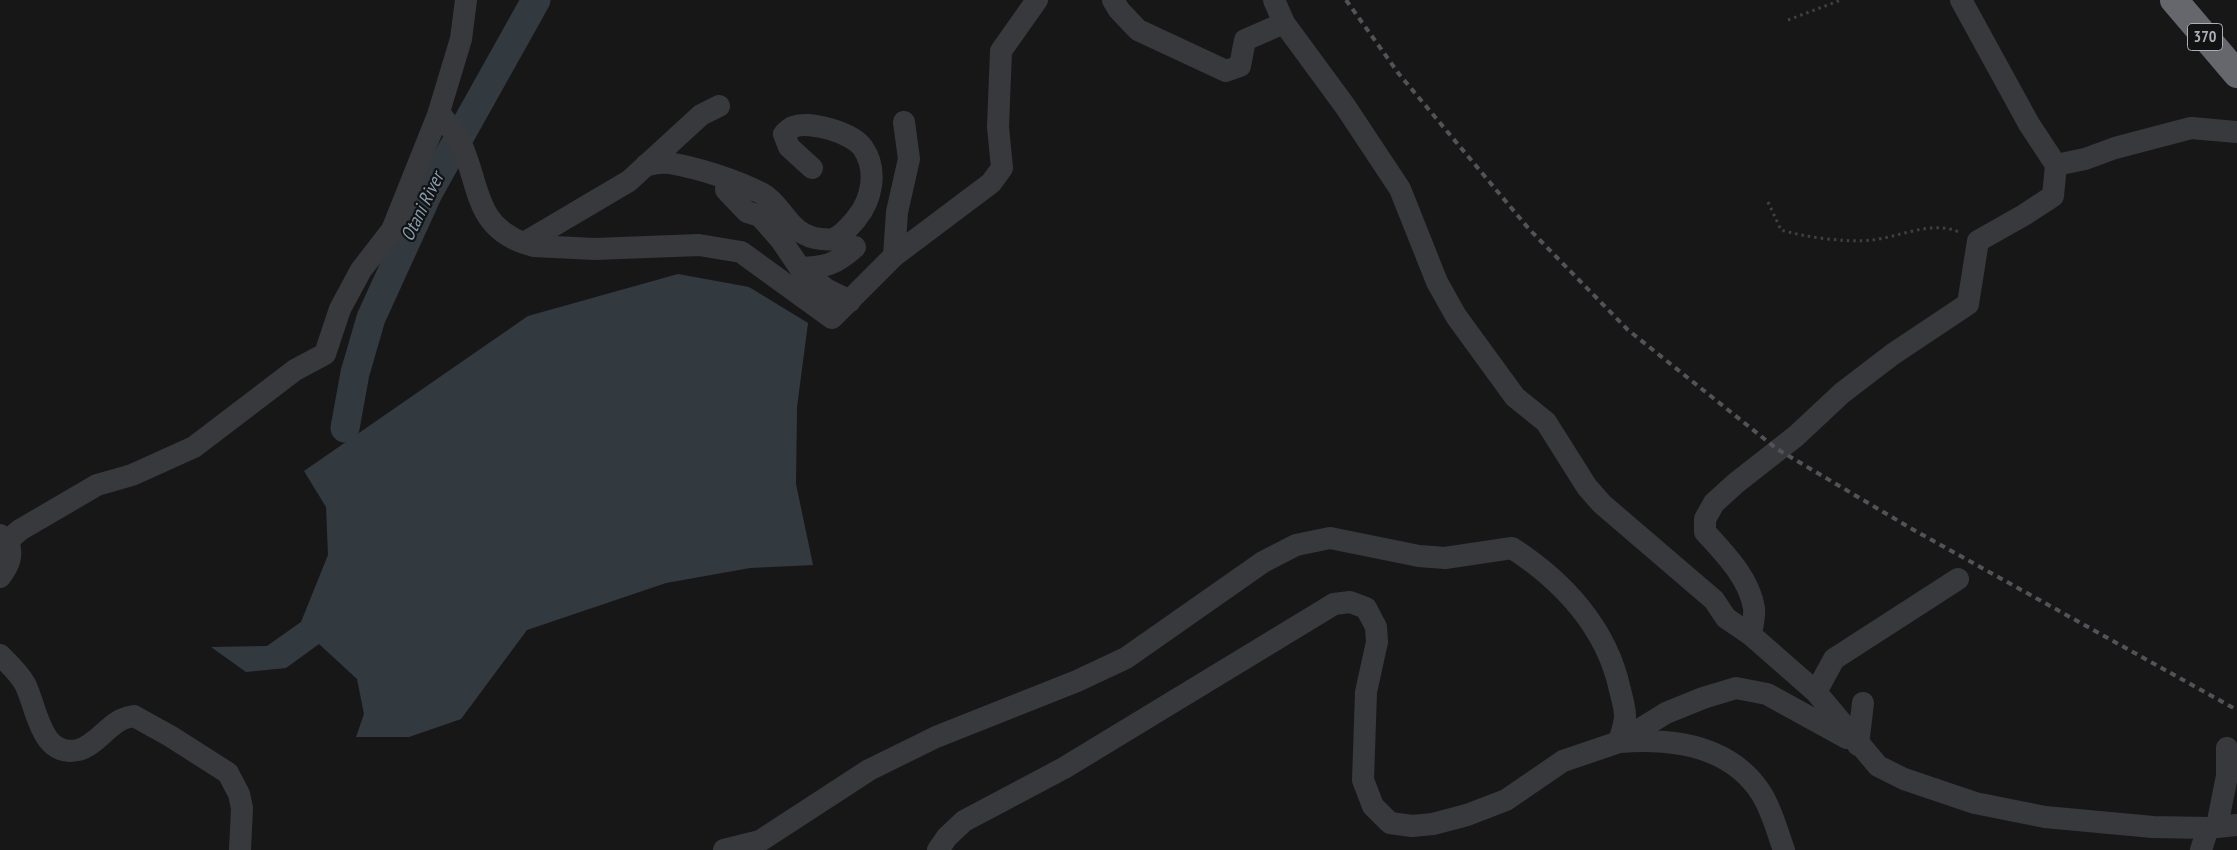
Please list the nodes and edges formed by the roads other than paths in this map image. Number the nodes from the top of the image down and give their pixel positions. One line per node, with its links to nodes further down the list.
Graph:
1 (466, 0): 10 (street)
2 (1037, 0): 19 (street)
3 (1113, 0): 7 (street)
4 (1274, 0): 7 (street)
5 (1961, 0): 14 (street)
6 (2174, 0): 8 (highway, 370)
7 (1284, 24): 25 (street)
8 (2237, 74)
9 (719, 106): 13 (street)
10 (439, 112): 17 (street); 22 (street)
11 (904, 122): 19 (street)
12 (2237, 132): 14 (street)
13 (646, 165): 16 (street); 17 (street)
14 (2056, 165): 25 (street)
15 (812, 168): 16 (street)
16 (728, 179): 20 (street)
17 (524, 243): 21 (street)
18 (855, 247): 20 (street)
19 (894, 256): 21 (street)
20 (800, 268): 21 (street)
21 (850, 301)
22 (3, 541): 23 (street)
23 (0, 577)
24 (1958, 579): 27 (street)
25 (1751, 635): 27 (street)
26 (0, 654): 33 (street)
27 (1816, 692): 30 (street)
28 (1863, 703): 30 (street)
29 (1619, 742): 30 (street); 34 (street); 35 (street); 36 (street)
30 (1858, 745): 32 (street)
31 (2227, 748): 32 (street)
32 (2220, 827): 37 (street)
33 (240, 850)
34 (724, 850)
35 (938, 850)
36 (1784, 850)
37 (2202, 850)

